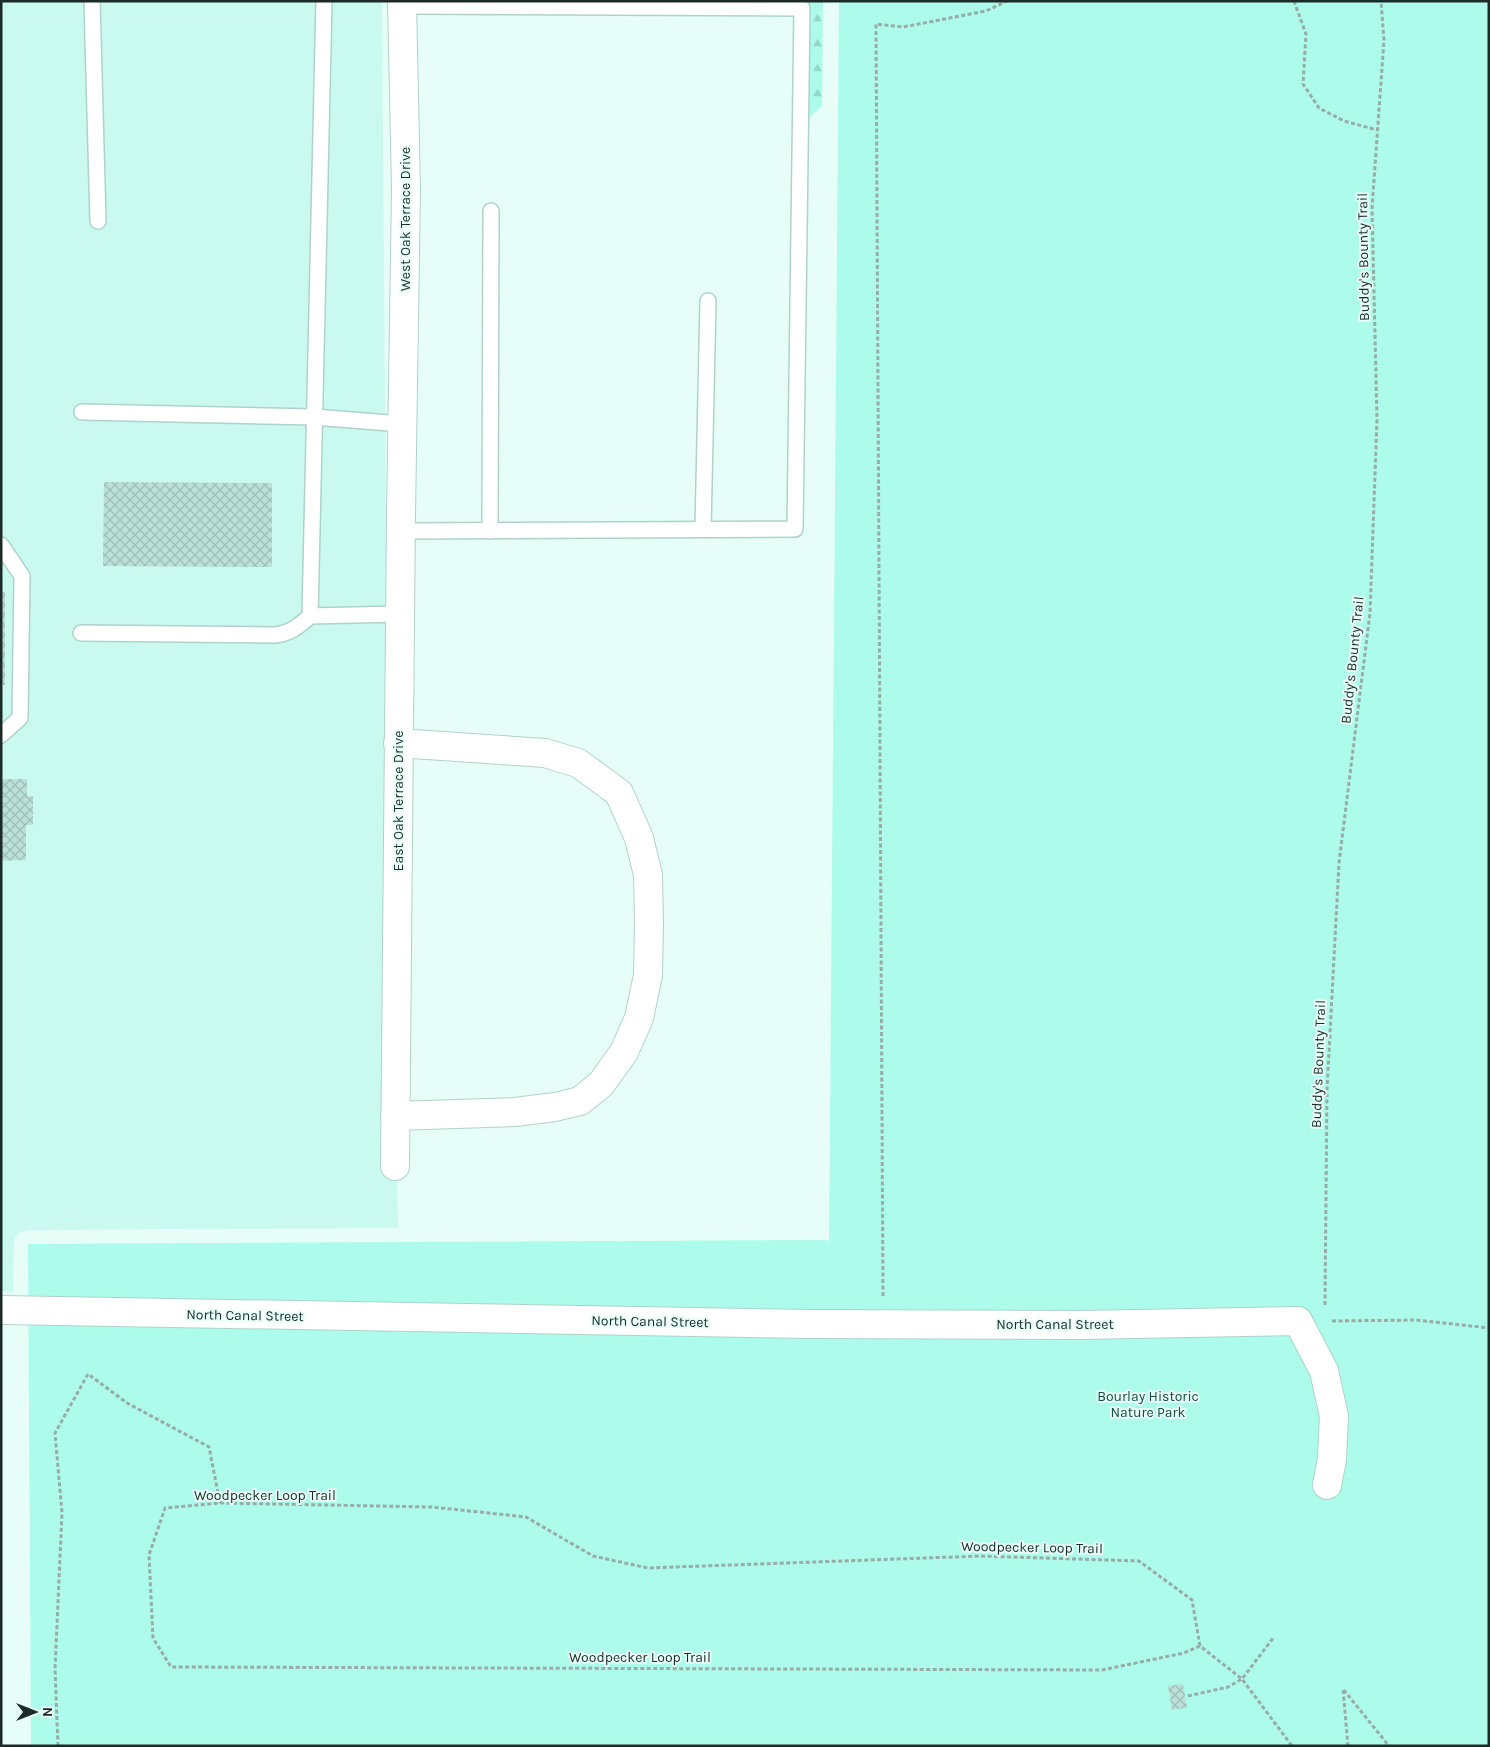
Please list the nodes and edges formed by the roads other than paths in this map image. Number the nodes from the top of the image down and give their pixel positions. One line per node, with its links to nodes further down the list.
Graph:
1 (92, 1): 5 (lane)
2 (324, 1): 8 (lane)
3 (402, 4): 9 (street, West Oak Terrace Drive); 10 (lane)
4 (491, 211): 12 (lane)
5 (98, 221)
6 (708, 301): 10 (lane)
7 (82, 412): 8 (lane)
8 (314, 417): 9 (lane); 15 (lane)
9 (402, 430): 11 (street, East Oak Terrace Drive)
10 (703, 529): 12 (lane)
11 (400, 531): 12 (lane); 14 (street, East Oak Terrace Drive)
12 (490, 531)
13 (1, 545): 17 (lane)
14 (400, 614): 15 (lane); 18 (street, East Oak Terrace Drive)
15 (310, 616): 16 (lane)
16 (81, 633)
17 (1, 735)
18 (398, 743): 19 (street, East Oak Terrace Drive); 19 (street)
19 (395, 1116): 20 (street, East Oak Terrace Drive)
20 (395, 1166)
21 (1, 1310): 22 (street, North Canal Street)
22 (1326, 1485)

